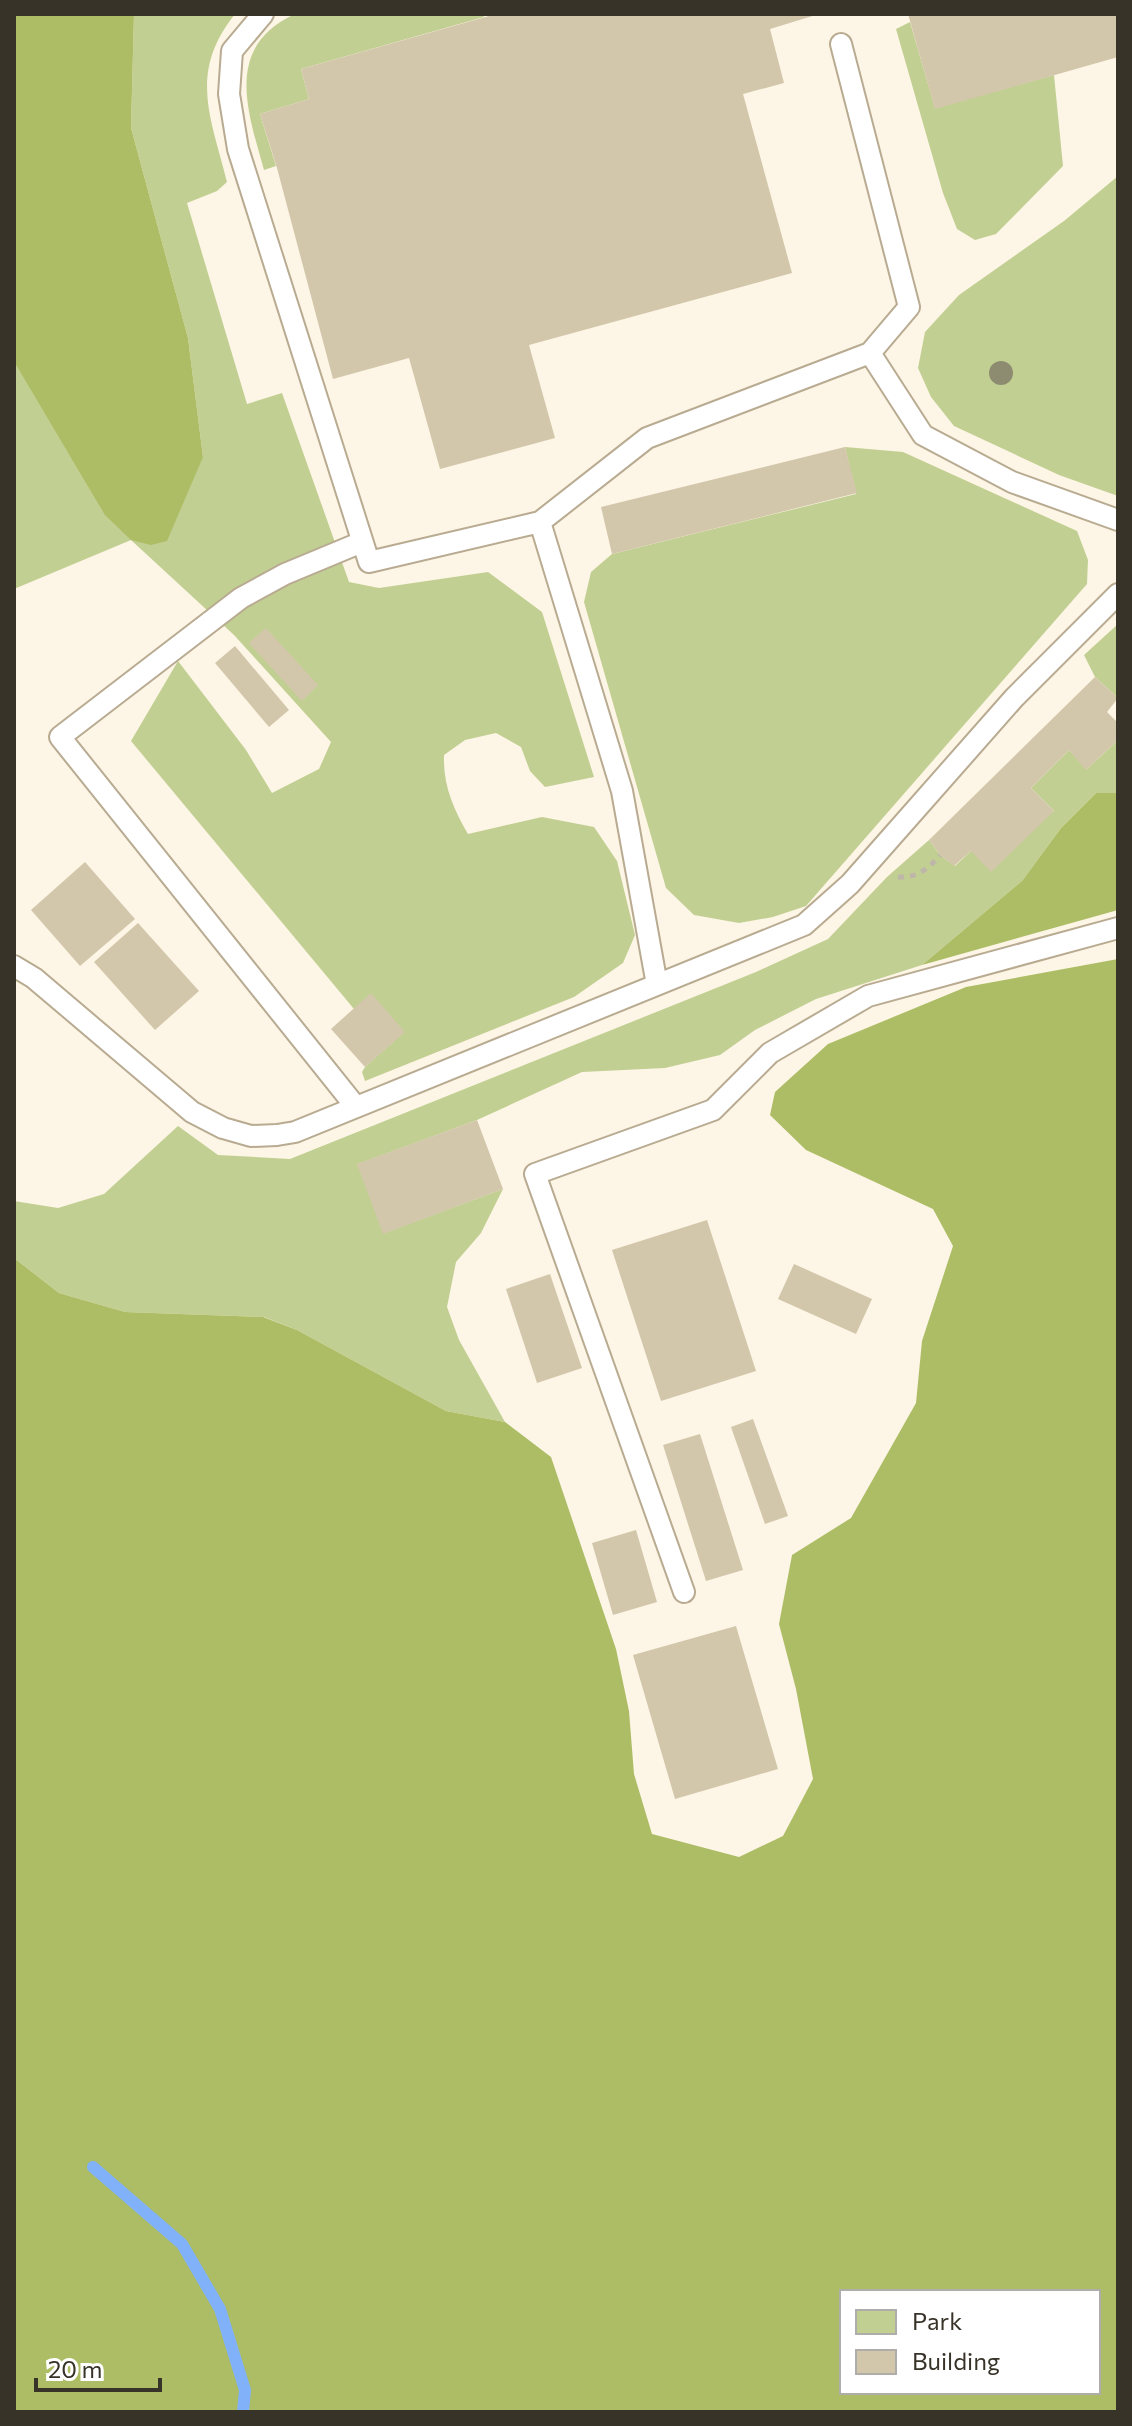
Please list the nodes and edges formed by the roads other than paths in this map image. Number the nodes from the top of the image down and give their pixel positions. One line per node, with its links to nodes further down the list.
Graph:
1 (263, 14): 6 (lane)
2 (841, 44): 3 (lane)
3 (870, 353): 4 (lane); 5 (lane)
4 (1118, 520)
5 (540, 522): 6 (lane); 10 (lane)
6 (362, 542): 11 (lane)
7 (1118, 594): 10 (lane)
8 (1118, 928): 12 (lane)
9 (14, 966): 11 (lane)
10 (657, 985): 11 (lane)
11 (356, 1107)
12 (684, 1592)

